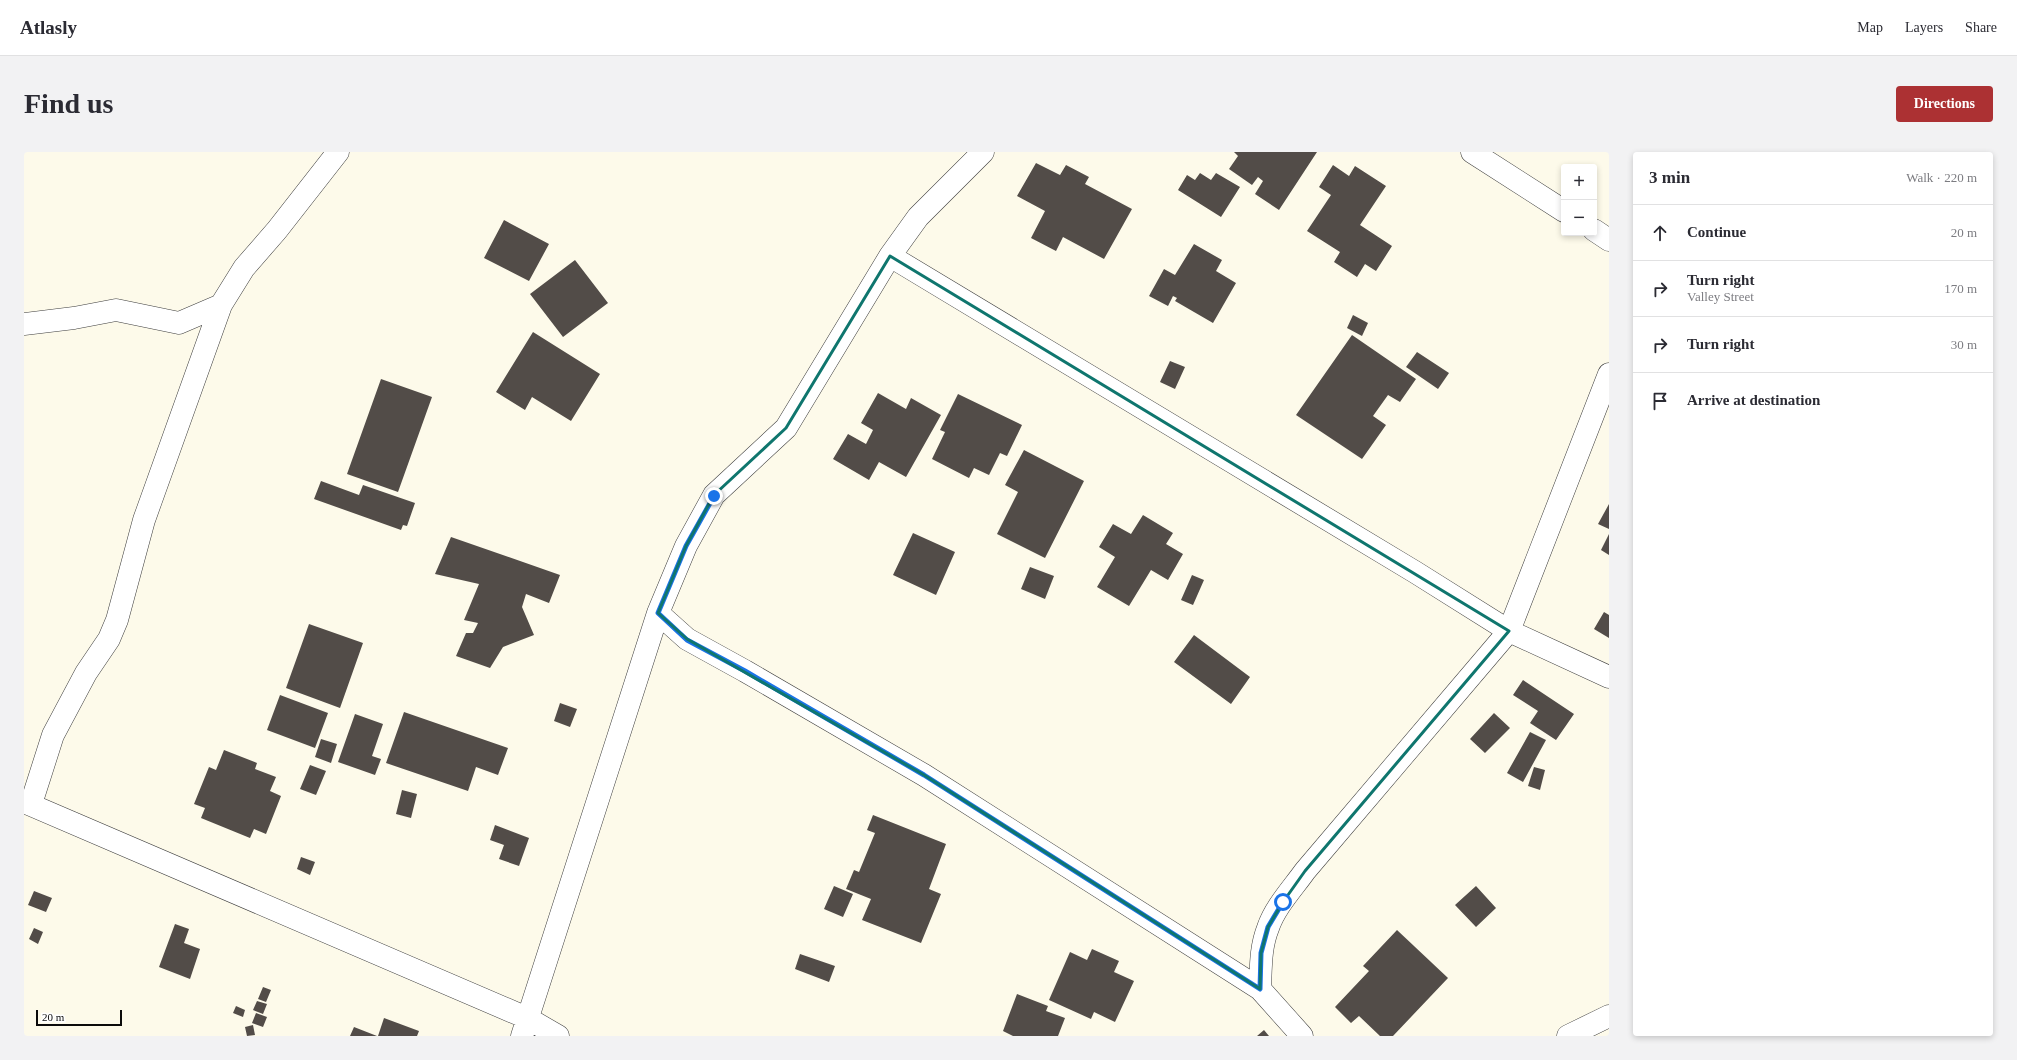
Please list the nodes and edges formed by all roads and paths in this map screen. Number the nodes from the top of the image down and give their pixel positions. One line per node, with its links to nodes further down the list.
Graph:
1 (338, 152): 8 (street)
2 (983, 152): 7 (street)
3 (1472, 152): 4 (street)
4 (1561, 209)
5 (1597, 232): 6 (street)
6 (1609, 240)
7 (890, 256): 11 (street); 12 (street)
8 (221, 305): 9 (street); 14 (street)
9 (24, 324)
10 (1609, 374): 12 (street)
11 (658, 613): 15 (street); 17 (street)
12 (1509, 632): 13 (street); 15 (street)
13 (1609, 677)
14 (27, 803): 17 (street)
15 (1260, 989): 19 (street)
16 (1609, 1016): 20 (street)
17 (524, 1027): 18 (street)
18 (558, 1036)
19 (1302, 1036)
20 (1568, 1036)

